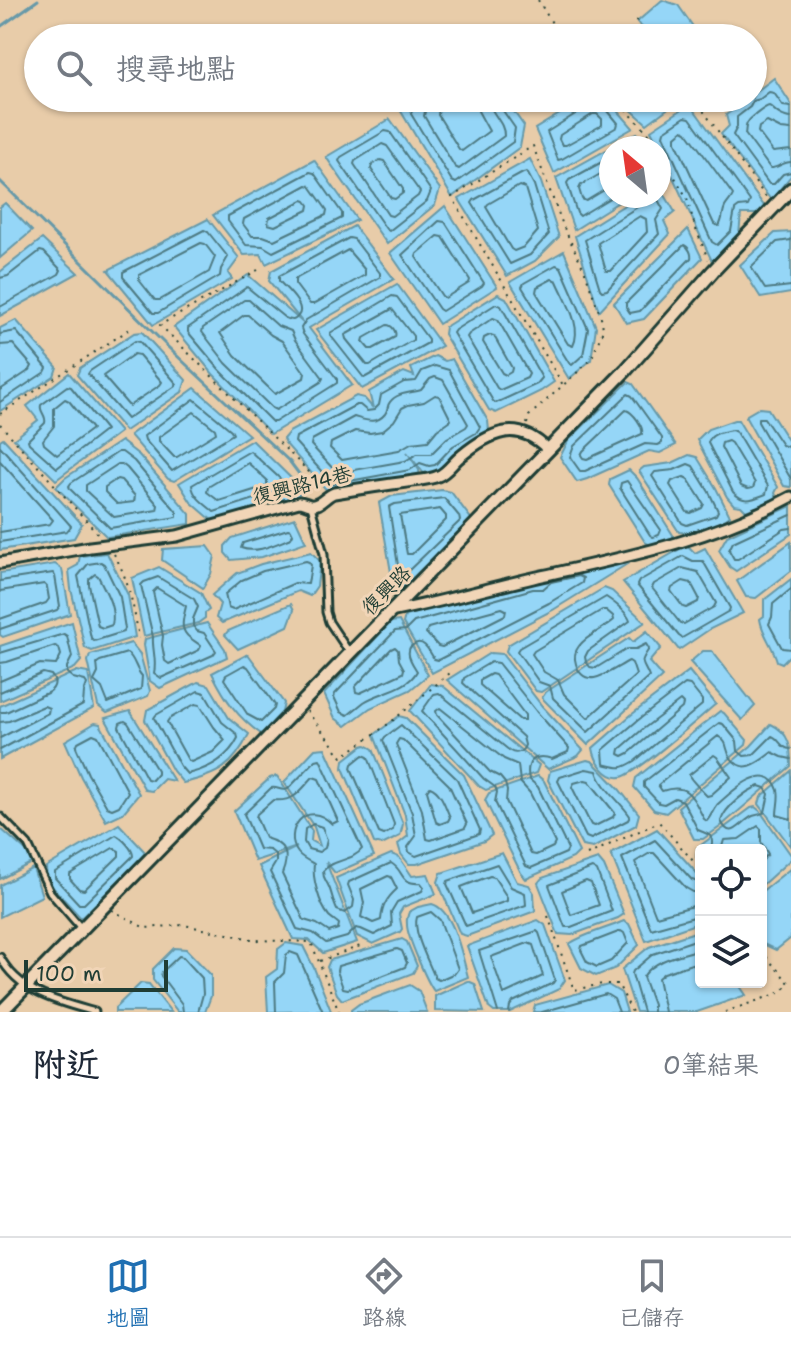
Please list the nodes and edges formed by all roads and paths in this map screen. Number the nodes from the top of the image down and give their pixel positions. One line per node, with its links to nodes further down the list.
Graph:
1 (538, 0): 3 (path)
2 (636, 20): 4 (path)
3 (553, 24)
4 (639, 24)
5 (628, 112): 7 (path)
6 (704, 112): 10 (path)
7 (651, 136)
8 (671, 171): 12 (path)
9 (791, 189): 10 (street, 復興路)
10 (774, 207): 12 (street, 復興路)
11 (258, 270): 19 (path)
12 (713, 271): 18 (street, 復興路)
13 (133, 327): 15 (path)
14 (563, 385): 14 (path); 17 (path)
15 (0, 414)
16 (0, 424): 22 (path)
17 (525, 433): 18 (street); 19 (street, 復興路14巷)
18 (547, 449): 24 (street, 復興路)
19 (328, 495): 21 (street, 復興路14巷)
20 (791, 497): 24 (street)
21 (311, 505): 22 (street, 復興路14巷); 26 (lane)
22 (108, 544): 23 (street, 復興路14巷); 25 (path)
23 (0, 563)
24 (389, 612): 26 (street, 復興路)
25 (139, 638)
26 (349, 652): 28 (street, 復興路)
27 (450, 673): 28 (path)
28 (301, 704): 32 (street, 復興路)
29 (1, 817): 34 (lane)
30 (587, 855): 31 (path)
31 (695, 863)
32 (104, 906): 34 (street, 復興路); 38 (path)
33 (548, 916): 44 (path)
34 (82, 928): 40 (street, 復興路)
35 (363, 945): 38 (path)
36 (0, 957): 40 (lane)
37 (767, 958): 39 (path)
38 (319, 961): 43 (path)
39 (790, 984): 45 (path)
40 (25, 986): 41 (street, 復興路); 42 (lane)
41 (1, 1012)
42 (95, 1012)
43 (339, 1012)
44 (632, 1012)
45 (725, 1012)

